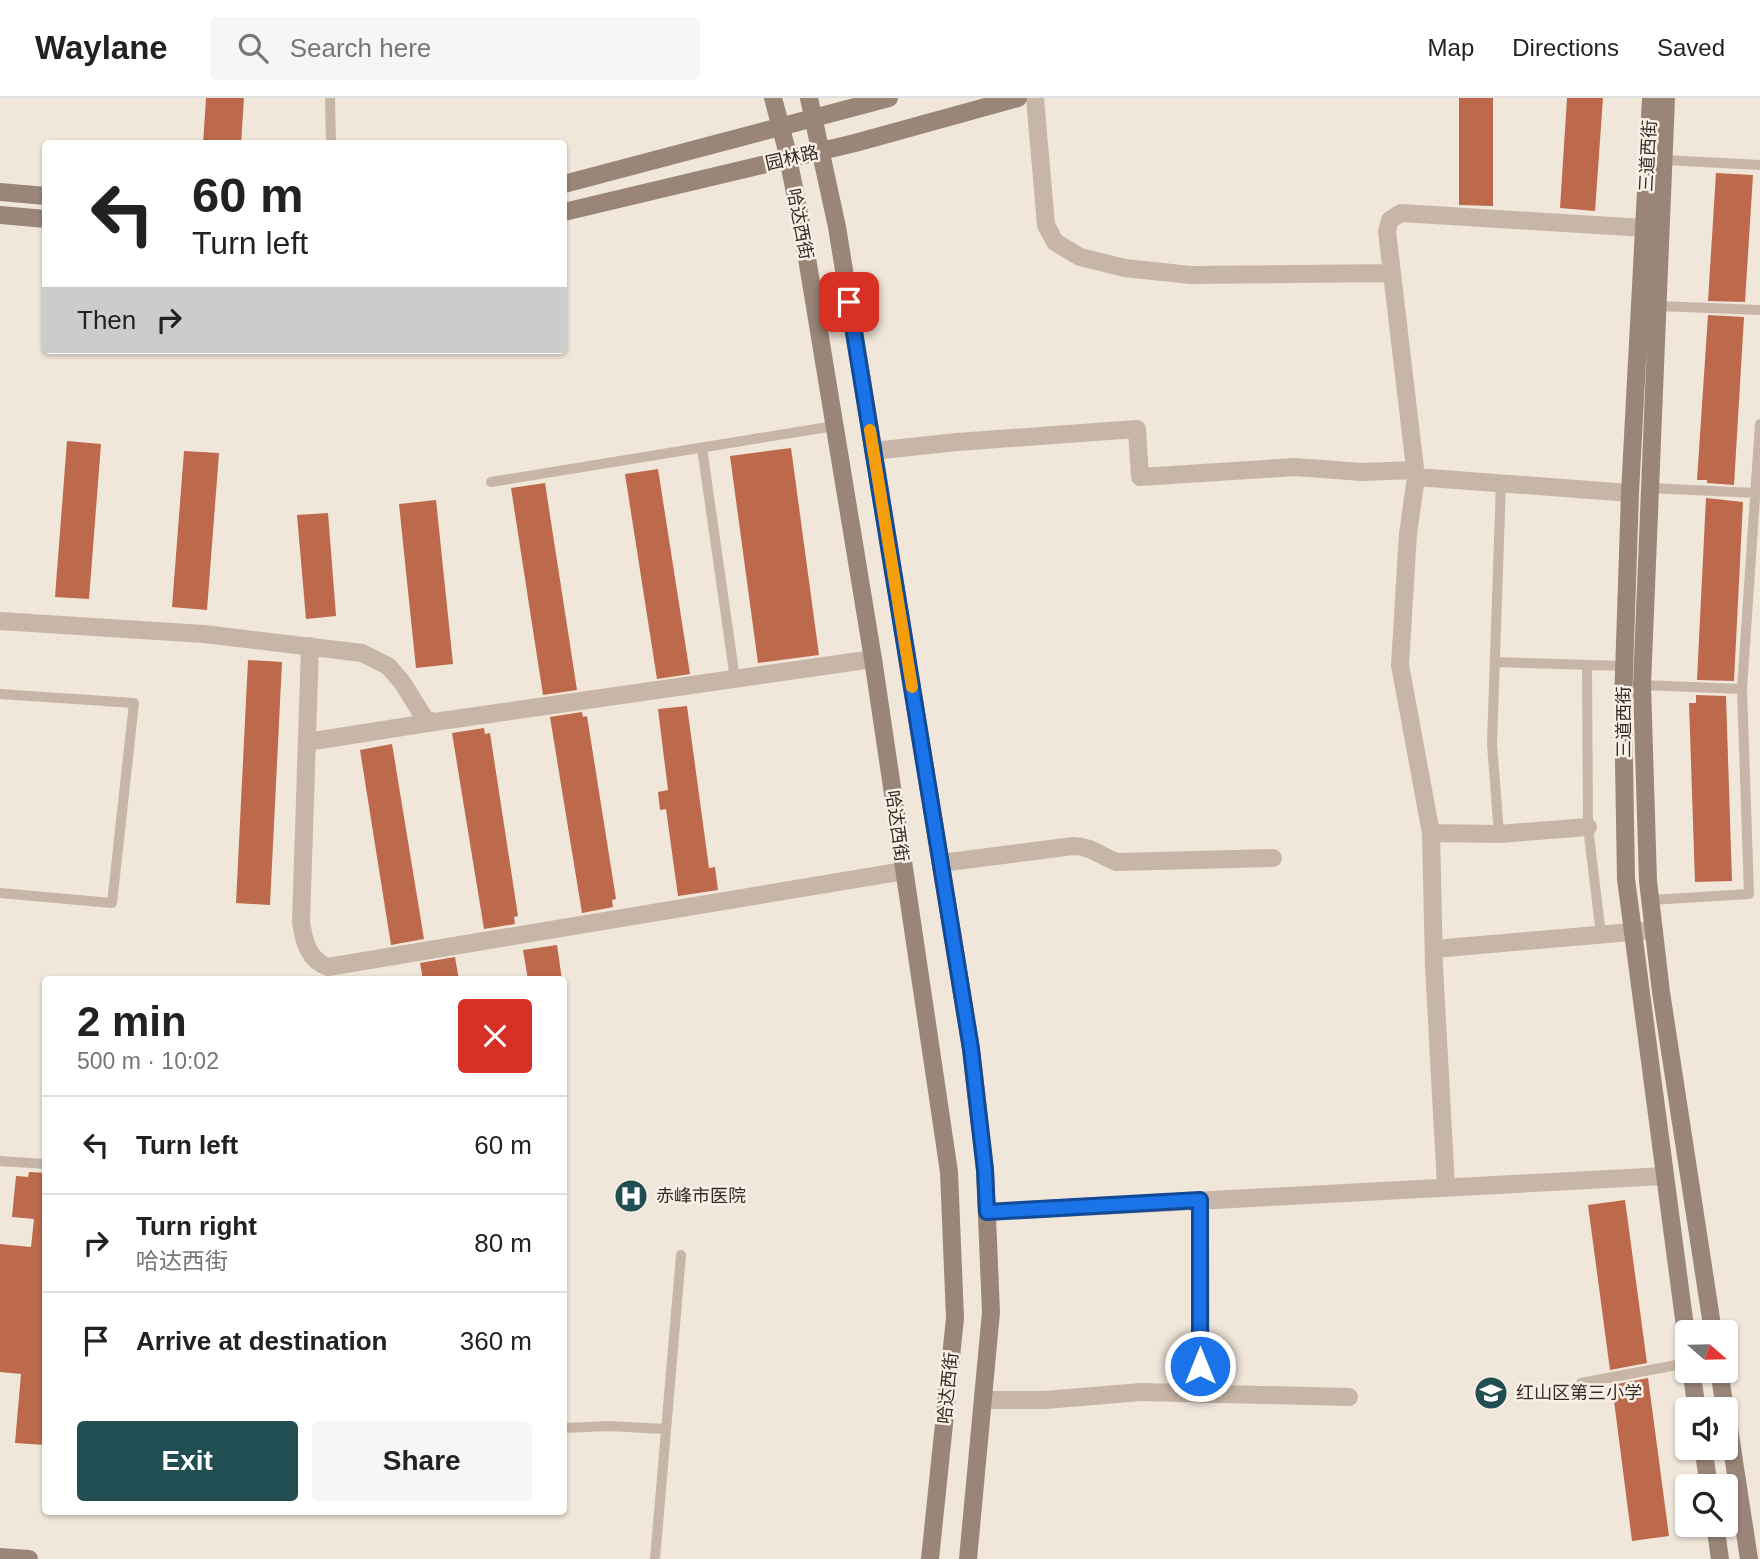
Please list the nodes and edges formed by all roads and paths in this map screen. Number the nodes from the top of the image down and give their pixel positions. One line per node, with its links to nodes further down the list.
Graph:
1 (330, 98): 11 (lane)
2 (773, 98): 10 (main road, 哈达西街)
3 (810, 98): 9 (main road, 哈达西街)
4 (889, 98): 9 (main road, 园林路)
5 (1018, 98): 12 (main road, 园林路)
6 (1035, 98): 23 (street)
7 (1651, 98): 22 (main road, 三道西街)
8 (1666, 98): 14 (main road)
9 (814, 118): 10 (main road, 园林路); 12 (main road, 哈达西街)
10 (780, 127): 13 (main road, 哈达西街); 16 (main road, 园林路)
11 (331, 140)
12 (822, 151): 13 (main road, 园林路); 29 (main road, 哈达西街)
13 (788, 159): 19 (main road, 园林路); 27 (main road, 哈达西街)
14 (1664, 160): 15 (lane); 24 (main road)
15 (1760, 165)
16 (567, 183)
17 (0, 192): 18 (main road)
18 (42, 196)
19 (567, 211)
20 (0, 215): 21 (main road)
21 (42, 219)
22 (1644, 228): 23 (street); 34 (main road, 三道西街)
23 (1392, 273): 30 (street)
24 (1657, 306): 25 (lane); 33 (main road)
25 (1760, 310)
26 (1760, 424): 35 (lane)
27 (834, 426): 28 (lane); 38 (main road, 哈达西街)
28 (702, 448): 31 (lane); 42 (lane)
29 (873, 451): 30 (street); 52 (main road, 哈达西街)
30 (1416, 473): 32 (street); 49 (street)
31 (491, 482)
32 (1501, 482): 34 (street); 39 (lane)
33 (1650, 488): 35 (lane); 43 (main road)
34 (1630, 493): 41 (main road, 三道西街)
35 (1755, 493): 44 (lane)
36 (0, 621): 37 (street)
37 (310, 646): 46 (street); 47 (street)
38 (873, 659): 42 (street); 53 (main road, 哈达西街)
39 (1495, 662): 40 (lane); 50 (lane)
40 (1587, 666): 41 (lane); 48 (lane)
41 (1624, 666): 57 (main road, 三道西街)
42 (735, 679): 46 (street)
43 (1642, 685): 44 (lane); 55 (main road)
44 (1742, 689): 55 (lane)
45 (0, 694): 54 (lane)
46 (434, 722): 47 (street)
47 (307, 742): 53 (street)
48 (1588, 827): 50 (street); 58 (lane)
49 (1431, 833): 50 (street); 59 (street)
50 (1499, 834)
51 (1273, 858): 52 (street)
52 (941, 863): 65 (main road, 哈达西街)
53 (904, 871): 81 (main road, 哈达西街)
54 (0, 893)
55 (1651, 900): 56 (main road)
56 (1654, 930): 57 (street); 68 (main road)
57 (1633, 932): 58 (street); 62 (main road, 三道西街)
58 (1601, 935): 59 (street)
59 (1434, 949): 63 (street)
60 (0, 1161): 61 (lane)
61 (42, 1164)
62 (1665, 1176): 63 (street); 67 (main road, 三道西街)
63 (1446, 1187): 64 (street)
64 (1200, 1200): 65 (street); 71 (street)
65 (987, 1212): 73 (main road, 哈达西街)
66 (681, 1255): 75 (lane)
67 (1684, 1320)
68 (1711, 1320)
69 (1675, 1365): 70 (lane)
70 (1581, 1383)
71 (1201, 1394): 72 (street); 73 (street)
72 (1349, 1397)
73 (983, 1400): 82 (main road, 哈达西街)
74 (567, 1428): 75 (lane)
75 (666, 1429): 80 (lane)
76 (1734, 1460): 84 (main road)
77 (1717, 1537): 83 (main road)
78 (0, 1557): 79 (main road)
79 (29, 1559)
80 (655, 1559)
81 (930, 1559)
82 (968, 1559)
83 (1720, 1559)
84 (1749, 1559)

